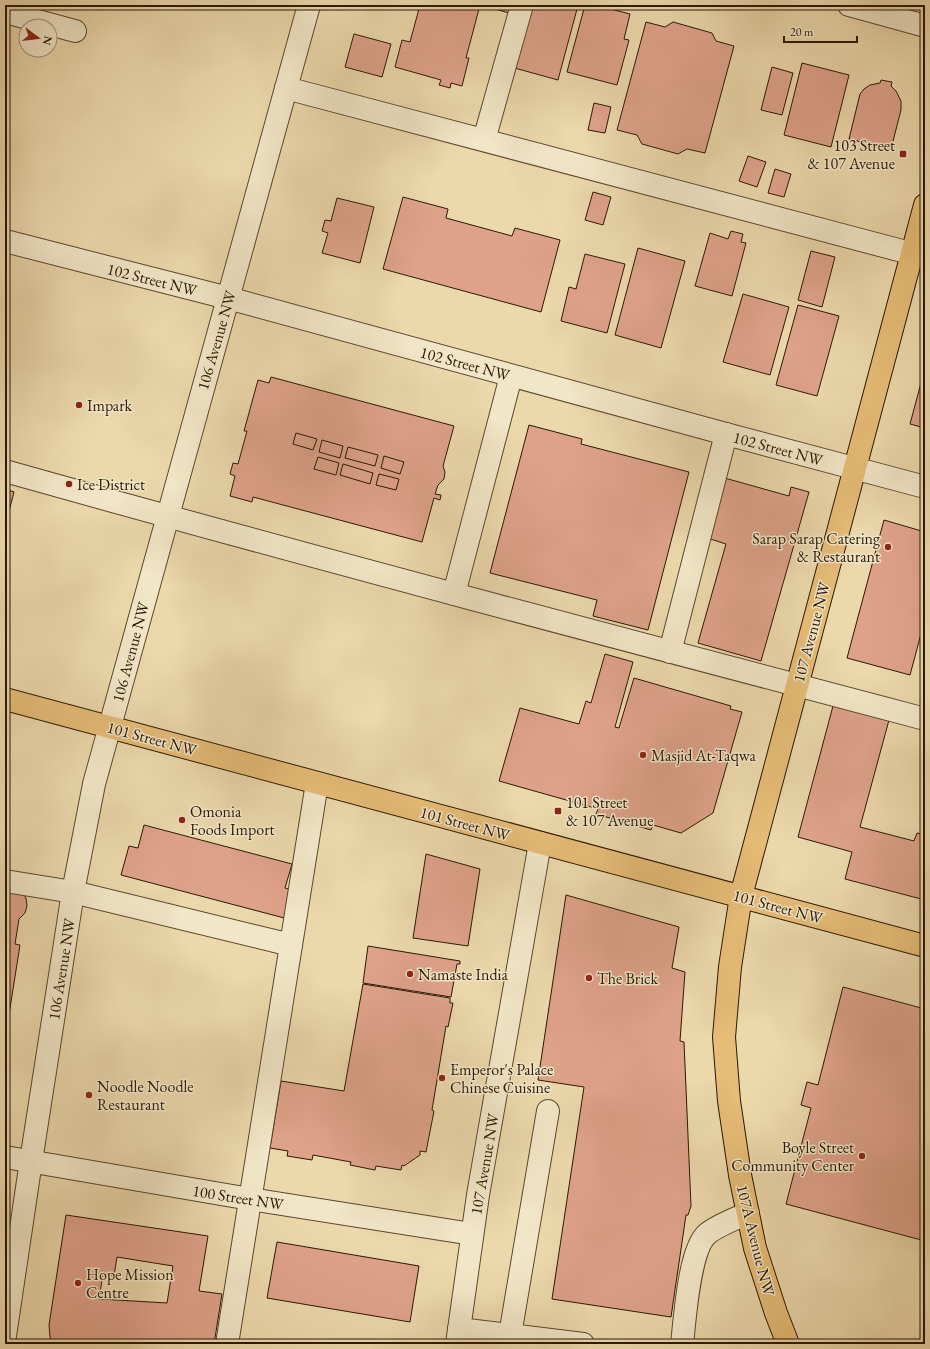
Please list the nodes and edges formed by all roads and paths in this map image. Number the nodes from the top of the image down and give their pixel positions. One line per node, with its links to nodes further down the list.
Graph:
1 (309, 5): 7 (street, 106 Avenue NW)
2 (522, 5): 8 (street)
3 (849, 5): 5 (street)
4 (5, 12): 6 (street)
5 (925, 26)
6 (75, 31)
7 (286, 88): 8 (street); 12 (street, 106 Avenue NW)
8 (484, 140): 11 (street)
9 (925, 205): 11 (main road, 107 Avenue NW)
10 (5, 241): 12 (street, 102 Street NW)
11 (918, 256): 15 (main road, 107 Avenue NW)
12 (228, 298): 13 (street, 102 Street NW); 18 (street, 106 Avenue NW)
13 (512, 376): 14 (street, 102 Street NW); 19 (street)
14 (726, 434): 15 (street, 102 Street NW); 20 (street)
15 (855, 468): 17 (street, 102 Street NW); 21 (main road, 107 Avenue NW)
16 (5, 470): 18 (street)
17 (925, 487)
18 (167, 516): 19 (street); 24 (street, 106 Avenue NW)
19 (454, 594): 20 (street)
20 (670, 652): 21 (street)
21 (797, 685): 23 (street); 29 (main road, 107 Avenue NW)
22 (5, 699): 24 (main road, 101 Street NW)
23 (925, 719)
24 (109, 727): 25 (main road, 101 Street NW); 28 (street, 106 Avenue NW)
25 (317, 783): 26 (main road, 101 Street NW); 30 (street)
26 (540, 843): 29 (main road, 101 Street NW); 37 (street, 107 Avenue NW)
27 (5, 881): 28 (street)
28 (73, 892): 30 (street); 34 (street, 106 Avenue NW)
29 (741, 896): 31 (main road, 101 Street NW); 36 (main road, 107A Avenue NW)
30 (291, 944): 35 (street)
31 (925, 946)
32 (548, 1111): 38 (street)
33 (5, 1157): 34 (street, 100 Street NW)
34 (31, 1162): 35 (street, 100 Street NW); 39 (street, 106 Avenue NW)
35 (250, 1199): 37 (street, 100 Street NW); 41 (street)
36 (748, 1213): 43 (street); 44 (main road, 107A Avenue NW)
37 (472, 1234): 40 (street, 107 Avenue NW)
38 (510, 1335): 40 (street); 42 (street)
39 (5, 1336)
40 (458, 1337)
41 (227, 1344)
42 (583, 1344)
43 (682, 1344)
44 (788, 1344)

